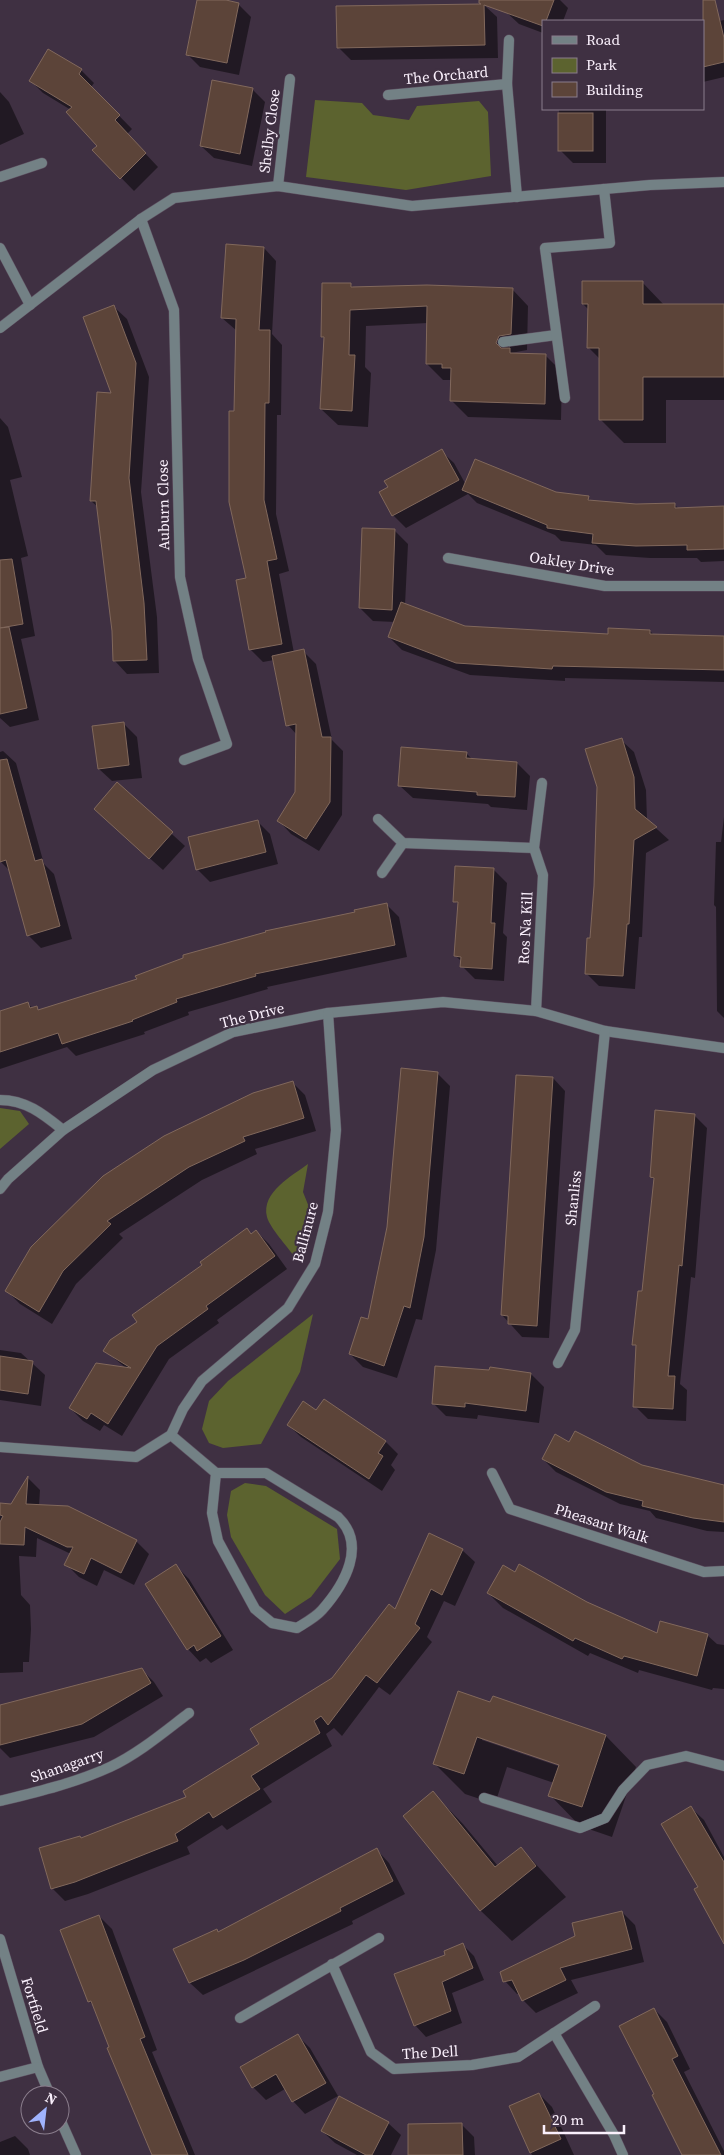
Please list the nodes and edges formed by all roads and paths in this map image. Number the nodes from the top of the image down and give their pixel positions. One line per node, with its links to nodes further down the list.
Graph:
1 (509, 40): 3 (street, The Orchard)
2 (290, 80): 8 (street, Shelby Close)
3 (507, 84): 4 (street, The Orchard); 10 (street, The Orchard)
4 (388, 95)
5 (42, 163): 6 (street)
6 (0, 176)
7 (724, 182): 9 (street)
8 (278, 186): 10 (street); 11 (street)
9 (604, 189): 10 (street); 15 (street)
10 (517, 197)
11 (141, 219): 13 (street); 20 (street, Auburn Close)
12 (0, 248): 13 (street)
13 (30, 305): 14 (street)
14 (0, 328)
15 (556, 336): 16 (street); 17 (street)
16 (503, 342)
17 (565, 398)
18 (448, 558): 19 (street, Oakley Drive)
19 (724, 586)
20 (184, 760)
21 (542, 783): 24 (street, Ros Na Kill)
22 (378, 819): 23 (street)
23 (403, 843): 24 (street); 25 (street)
24 (534, 848): 26 (street, Ros Na Kill)
25 (382, 873)
26 (536, 1011): 27 (street, The Drive); 28 (street, The Drive)
27 (328, 1013): 31 (street, The Drive); 34 (street, Ballinure)
28 (605, 1031): 29 (street, The Drive); 33 (street, Shanliss)
29 (724, 1048)
30 (0, 1100): 31 (street)
31 (63, 1130): 32 (street, The Drive)
32 (0, 1188)
33 (558, 1363)
34 (171, 1435): 35 (street); 36 (street)
35 (0, 1447)
36 (216, 1473): 36 (street)
37 (492, 1473): 38 (street, Pheasant Walk)
38 (724, 1572)
39 (189, 1713): 42 (street, Shanagarry)
40 (722, 1765): 41 (street)
41 (484, 1798)
42 (0, 1801)
43 (380, 1938): 45 (street)
44 (0, 1939): 49 (street, Fortfield)
45 (332, 1964): 47 (street); 48 (street, The Dell)
46 (594, 2006): 48 (street, The Dell)
47 (240, 2018)
48 (554, 2033): 54 (street)
49 (38, 2067): 50 (street); 51 (street, Fortfield)
50 (0, 2076)
51 (46, 2085)
52 (67, 2135): 53 (street)
53 (76, 2155)
54 (623, 2155)

